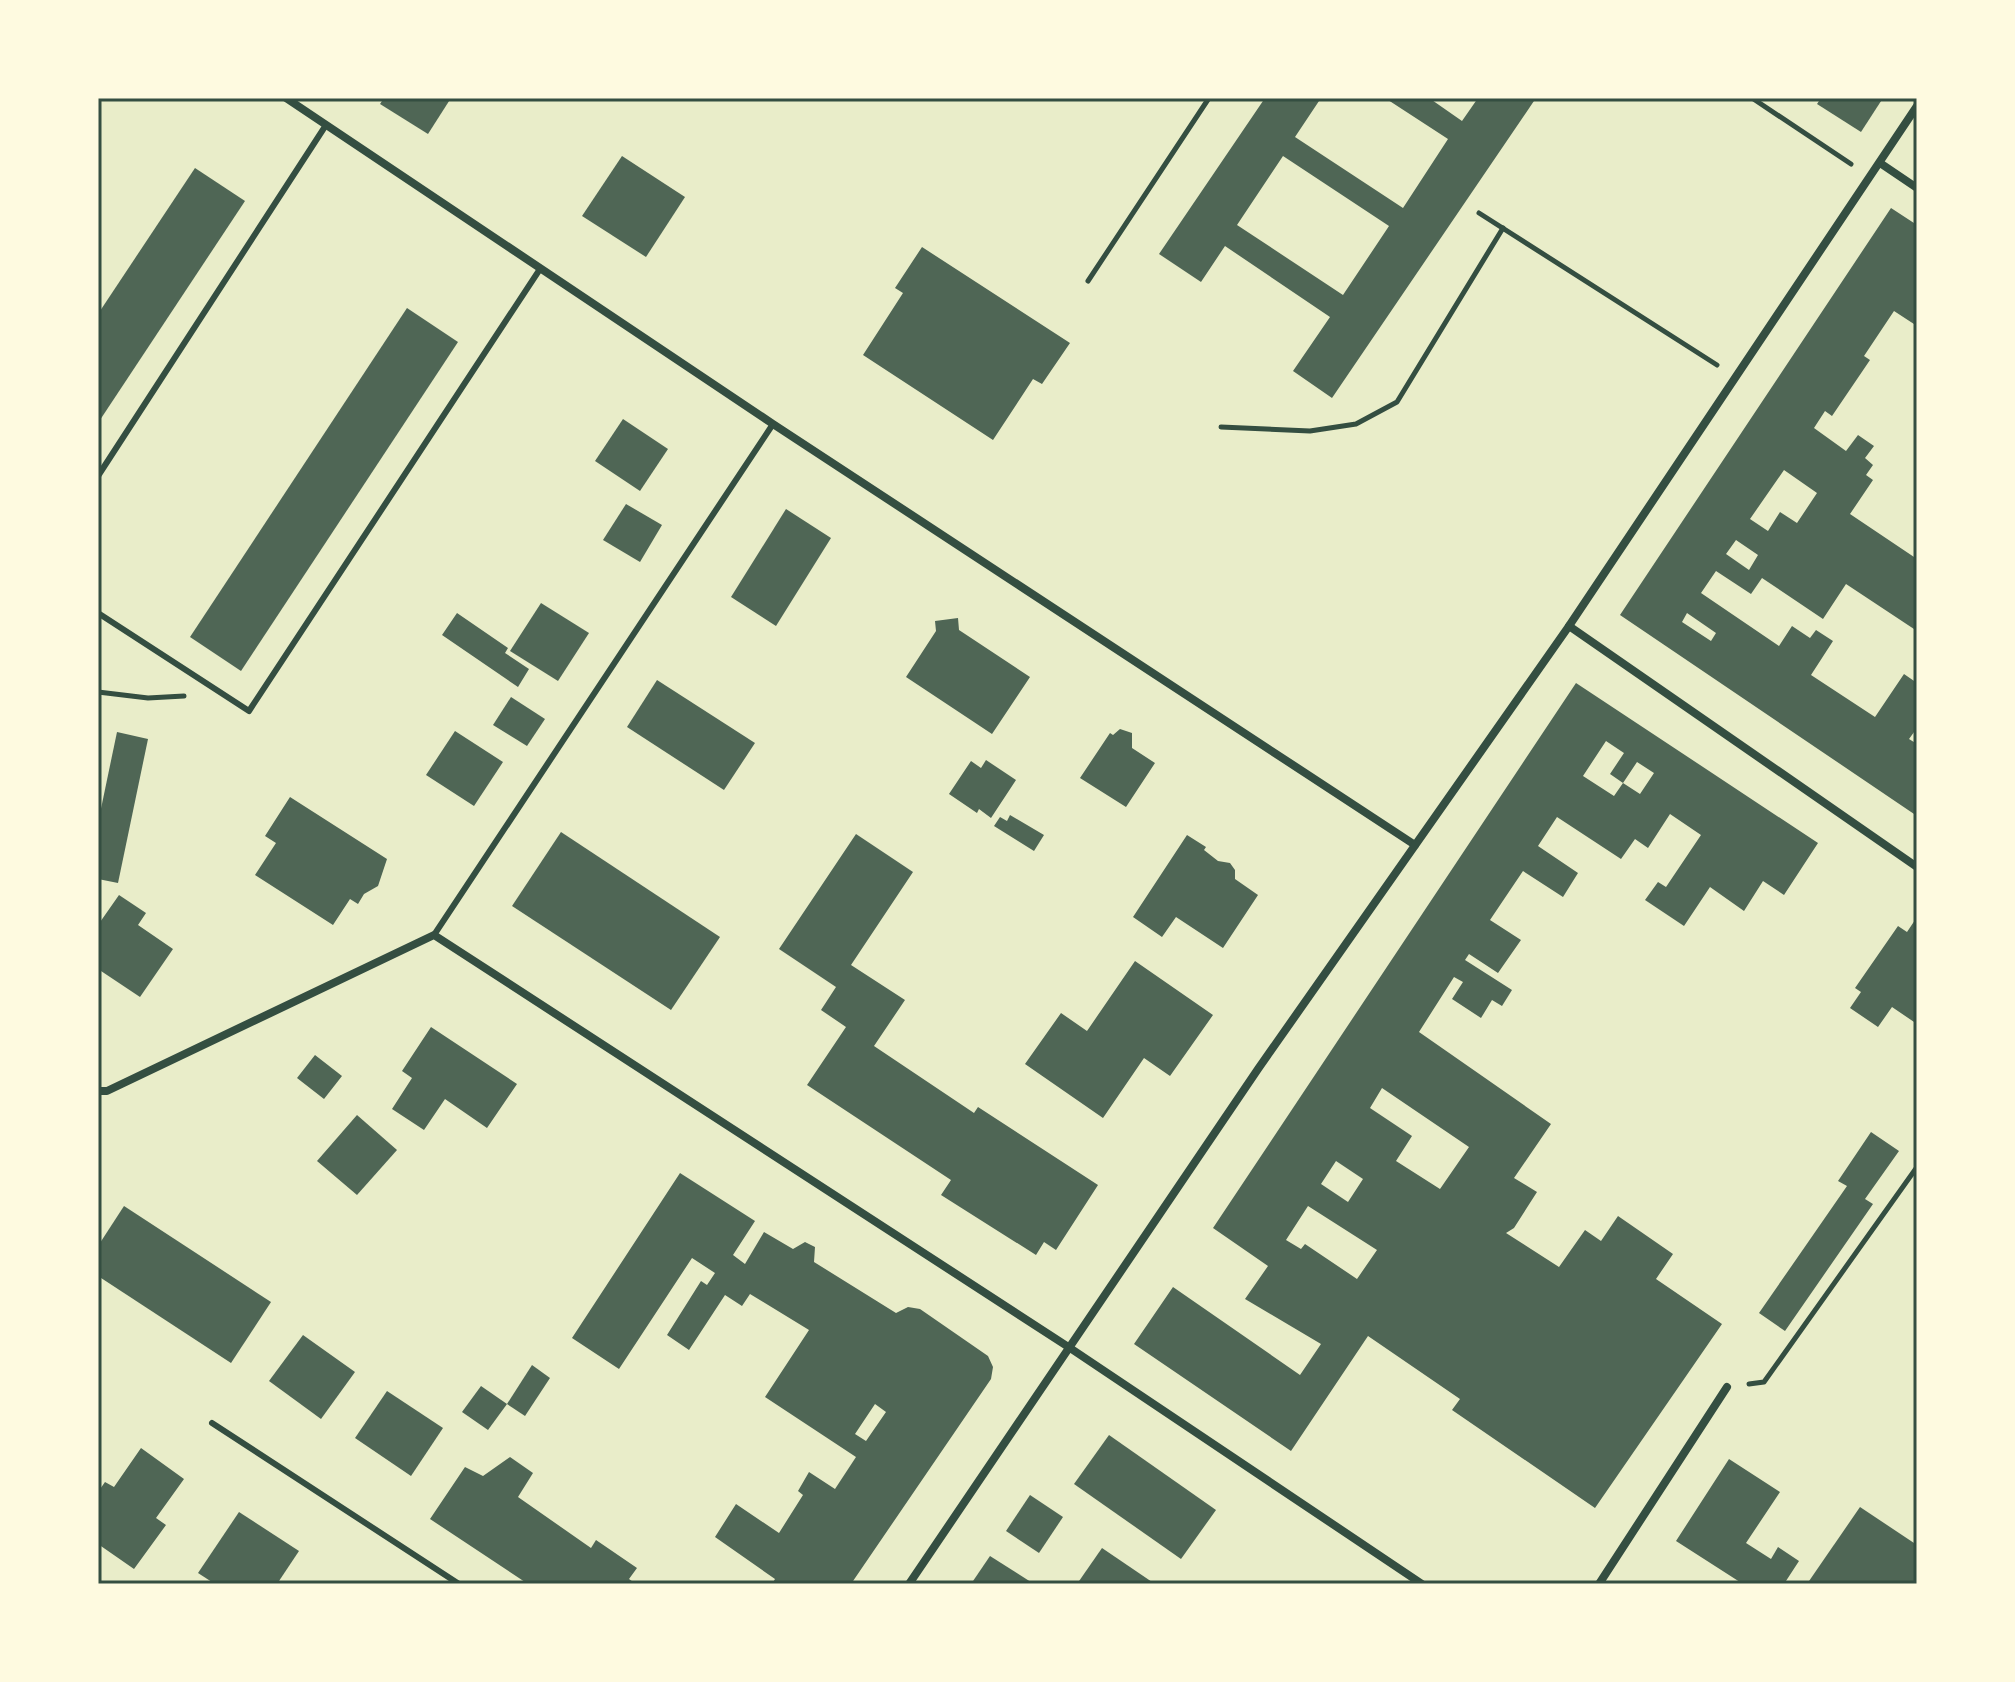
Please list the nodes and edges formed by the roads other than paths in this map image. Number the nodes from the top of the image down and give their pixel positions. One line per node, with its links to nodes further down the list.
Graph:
1 (286, 98): 3 (street)
2 (1917, 106): 4 (street)
3 (326, 125): 6 (street); 8 (lane)
4 (1880, 163): 5 (street); 10 (street)
5 (1917, 188)
6 (540, 269): 7 (street); 9 (lane)
7 (773, 424): 11 (street); 13 (lane)
8 (98, 476)
9 (98, 613)
10 (1569, 626): 11 (street); 12 (street)
11 (1415, 845): 15 (street)
12 (1917, 867)
13 (434, 935): 14 (street); 15 (street)
14 (98, 1091)
15 (1070, 1348): 19 (street); 20 (street)
16 (1727, 1387): 21 (street)
17 (212, 1423): 18 (lane)
18 (459, 1584)
19 (909, 1584)
20 (1422, 1584)
21 (1599, 1584)

